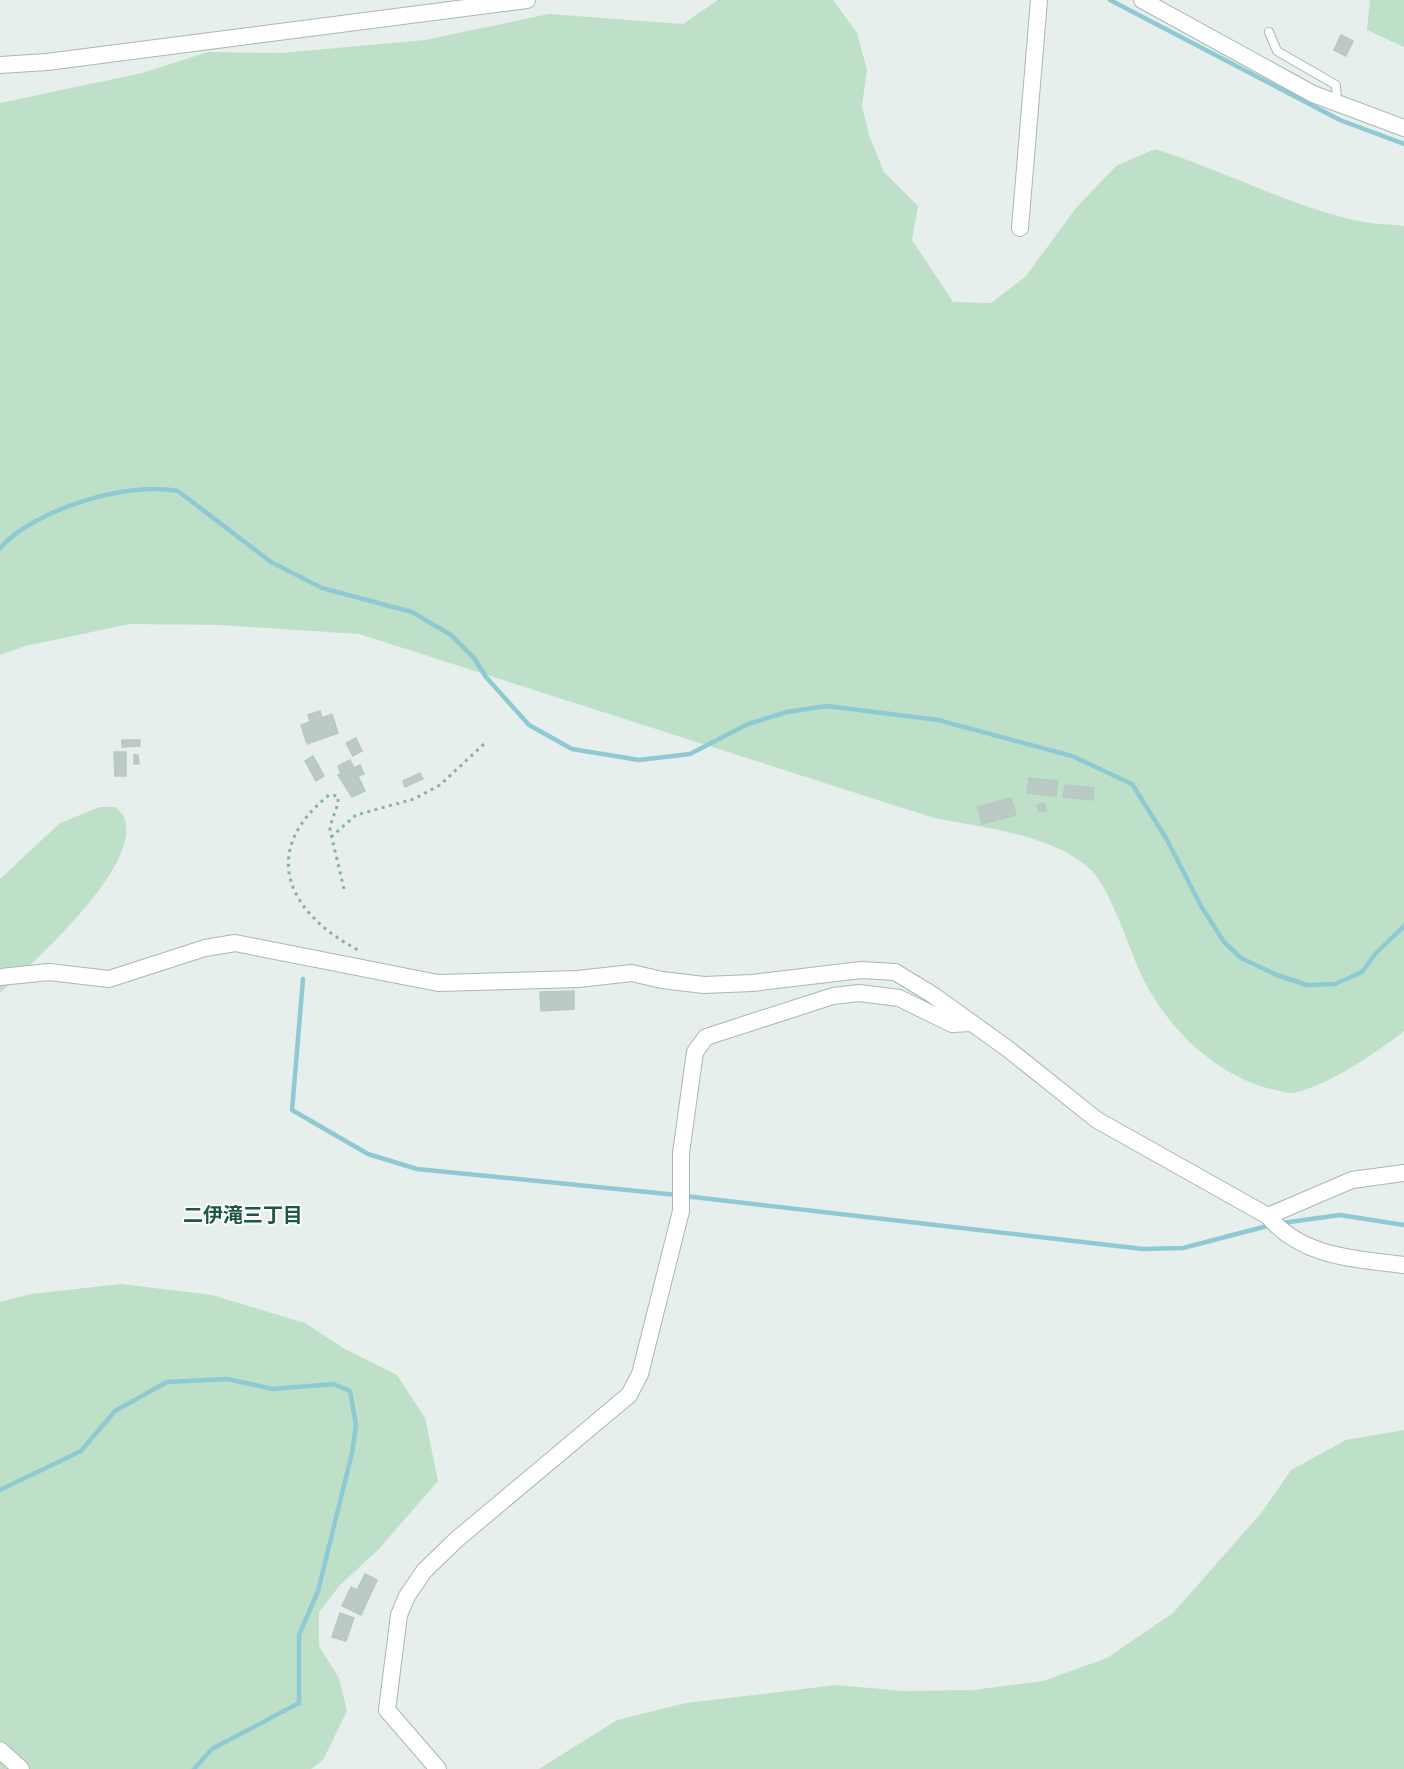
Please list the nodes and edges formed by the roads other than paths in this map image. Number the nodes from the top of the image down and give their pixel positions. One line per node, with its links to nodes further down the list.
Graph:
1 (527, 0): 5 (street)
2 (1039, 0): 8 (street)
3 (1142, 0): 6 (street)
4 (1269, 32): 6 (lane)
5 (0, 65)
6 (1337, 103): 7 (street)
7 (1404, 128)
8 (1020, 228)
9 (0, 977): 10 (street)
10 (971, 1023): 12 (street); 16 (street)
11 (1404, 1173): 12 (street)
12 (1270, 1219): 13 (street)
13 (1404, 1265)
14 (0, 1750): 15 (street)
15 (21, 1769)
16 (438, 1769)

